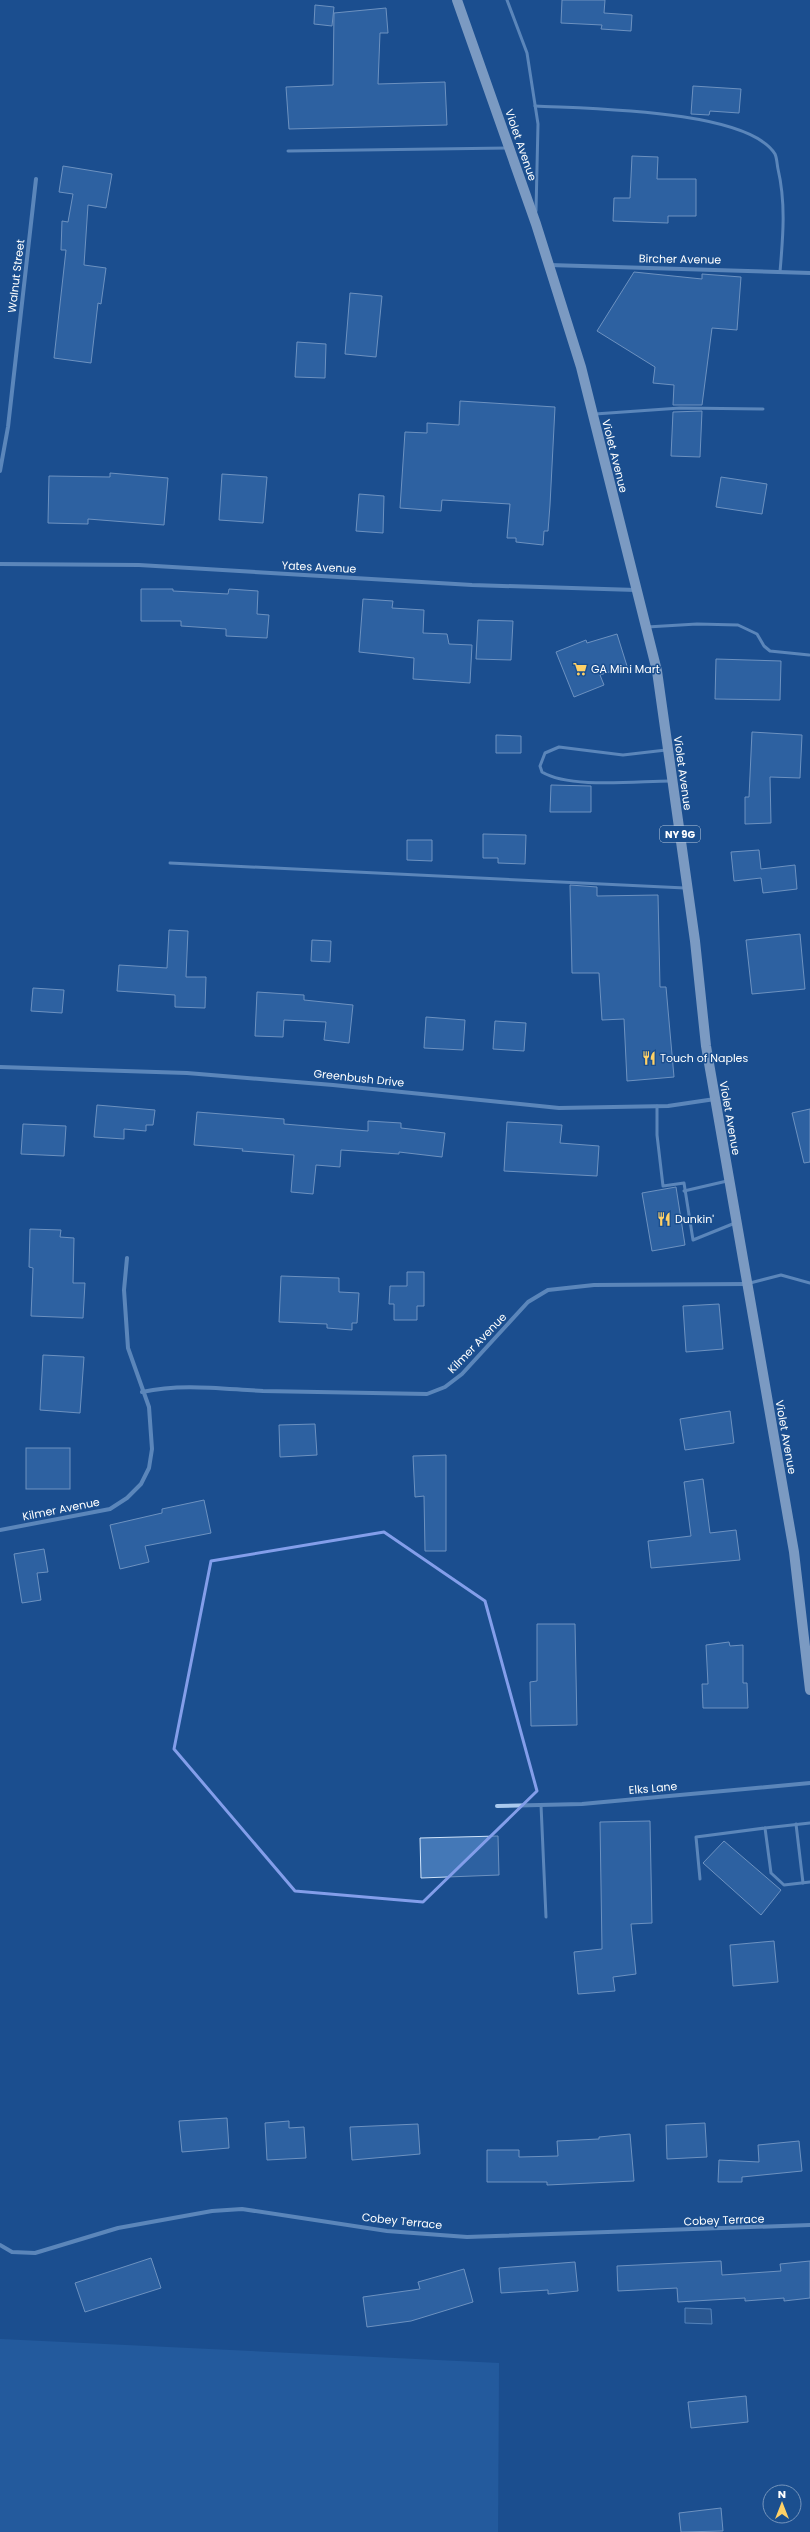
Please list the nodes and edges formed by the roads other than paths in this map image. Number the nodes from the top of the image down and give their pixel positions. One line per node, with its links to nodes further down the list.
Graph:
1 (457, 0): 4 (main road, Violet Avenue / NY 9G)
2 (507, 0): 3 (lane)
3 (535, 106): 7 (lane); 9 (lane)
4 (509, 148): 5 (lane); 7 (main road, Violet Avenue / NY 9G)
5 (288, 151)
6 (36, 179): 13 (street, Walnut Street)
7 (536, 224): 8 (main road, Violet Avenue / NY 9G)
8 (549, 265): 9 (street, Bircher Avenue); 12 (main road, Violet Avenue / NY 9G)
9 (780, 272): 10 (street, Bircher Avenue)
10 (810, 273)
11 (763, 409): 12 (lane)
12 (593, 414): 15 (main road, Violet Avenue / NY 9G)
13 (0, 471)
14 (0, 564): 15 (street, Yates Avenue)
15 (636, 590): 16 (main road, Violet Avenue / NY 9G)
16 (645, 628): 17 (lane); 18 (main road, Violet Avenue / NY 9G)
17 (809, 655)
18 (668, 750): 19 (main road, Violet Avenue / NY 9G); 19 (lane)
19 (672, 781): 21 (main road, Violet Avenue / NY 9G)
20 (170, 863): 21 (lane)
21 (687, 888): 23 (main road, Violet Avenue / NY 9G)
22 (0, 1067): 24 (street, Greenbush Drive)
23 (715, 1099): 24 (street, Greenbush Drive); 25 (main road, Violet Avenue / NY 9G)
24 (657, 1106): 26 (lane)
25 (729, 1180): 26 (lane); 27 (main road, Violet Avenue / NY 9G)
26 (684, 1191): 27 (lane)
27 (736, 1222): 30 (main road, Violet Avenue / NY 9G)
28 (127, 1258): 31 (street, Kilmer Avenue)
29 (810, 1283): 30 (lane)
30 (746, 1284): 31 (street, Kilmer Avenue); 33 (main road, Violet Avenue / NY 9G)
31 (142, 1392): 32 (street, Kilmer Avenue)
32 (0, 1530)
33 (809, 1664): 34 (main road, Violet Avenue / NY 9G)
34 (810, 1690)
35 (810, 1783): 36 (street, Elks Lane)
36 (541, 1805): 37 (street, Elks Lane); 44 (lane)
37 (497, 1806)
38 (810, 1823): 39 (lane)
39 (796, 1824): 40 (lane); 43 (lane)
40 (765, 1828): 41 (lane); 43 (lane)
41 (700, 1878)
42 (810, 1882): 43 (lane)
43 (803, 1883)
44 (546, 1917)
45 (810, 2225): 46 (street, Cobey Terrace)
46 (0, 2245)

